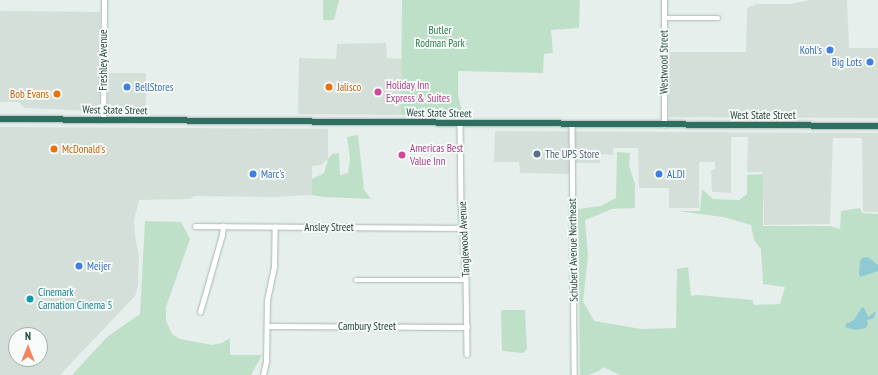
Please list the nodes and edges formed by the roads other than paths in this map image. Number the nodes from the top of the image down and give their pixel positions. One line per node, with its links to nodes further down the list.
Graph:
1 (104, 0): 6 (street, Freshley Avenue)
2 (664, 0): 3 (street, Westwood Street)
3 (664, 18): 4 (street); 9 (street, Westwood Street)
4 (718, 18)
5 (0, 119): 6 (highway, West State Street)
6 (103, 120): 7 (highway, West State Street)
7 (460, 123): 8 (highway, West State Street); 14 (street, Tanglewood Avenue)
8 (572, 124): 9 (highway, West State Street); 22 (street, Schubert Avenue Northeast)
9 (664, 125): 10 (highway, West State Street)
10 (878, 126)
11 (195, 226): 12 (street, Ansley Street)
12 (223, 226): 13 (street, Ansley Street); 17 (street)
13 (275, 227): 14 (street, Ansley Street); 18 (street)
14 (463, 228): 16 (street, Tanglewood Avenue)
15 (356, 280): 16 (street)
16 (466, 280): 19 (street, Tanglewood Avenue)
17 (200, 312)
18 (267, 326): 19 (street, Cambury Street); 21 (street)
19 (467, 327): 20 (street, Tanglewood Avenue)
20 (467, 354)
21 (263, 375)
22 (574, 375)

